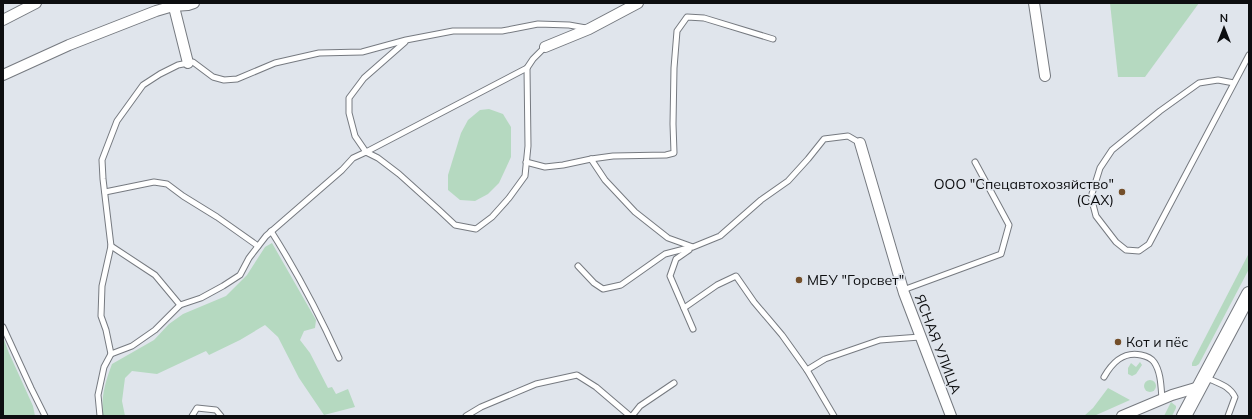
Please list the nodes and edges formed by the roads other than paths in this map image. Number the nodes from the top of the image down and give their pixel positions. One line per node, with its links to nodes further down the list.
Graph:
1 (36, 3): 6 (street)
2 (194, 3): 5 (street)
3 (638, 3): 7 (street)
4 (1034, 3): 15 (street)
5 (172, 4): 12 (street); 14 (street)
6 (3, 20)
7 (589, 29): 9 (lane); 10 (street)
8 (773, 39): 19 (lane)
9 (406, 40): 12 (lane); 18 (lane)
10 (545, 47): 13 (lane)
11 (1249, 55): 16 (lane)
12 (188, 63): 22 (lane)
13 (527, 68): 18 (lane); 20 (lane)
14 (3, 75)
15 (1045, 76)
16 (1234, 83): 16 (lane)
17 (860, 143): 26 (lane); 28 (street, ЯСНАЯ УЛИЦА)
18 (366, 152): 20 (lane); 23 (lane)
19 (591, 159): 20 (lane); 26 (lane)
20 (526, 162)
21 (976, 162): 28 (lane)
22 (105, 192): 24 (lane); 25 (lane)
23 (271, 231): 25 (lane); 36 (lane)
24 (111, 246): 30 (lane); 35 (lane)
25 (258, 246): 30 (lane)
26 (693, 247): 27 (lane); 31 (lane)
27 (578, 266)
28 (903, 290): 34 (street, ЯСНАЯ УЛИЦА)
29 (1249, 294): 39 (street)
30 (180, 305): 35 (lane)
31 (684, 308): 33 (lane); 37 (lane)
32 (3, 326): 42 (lane)
33 (693, 329)
34 (920, 338): 37 (lane); 49 (street, ЯСНАЯ УЛИЦА)
35 (111, 354): 43 (lane)
36 (339, 358)
37 (806, 370): 48 (lane)
38 (1104, 377): 41 (lane)
39 (1202, 382): 41 (street); 51 (street); 52 (lane)
40 (674, 383): 47 (lane)
41 (1162, 399): 50 (street)
42 (45, 416)
43 (100, 416)
44 (192, 416): 45 (lane)
45 (220, 416)
46 (466, 416): 47 (lane)
47 (631, 416)
48 (834, 416)
49 (951, 416)
50 (1122, 416)
51 (1184, 416)
52 (1228, 416)

